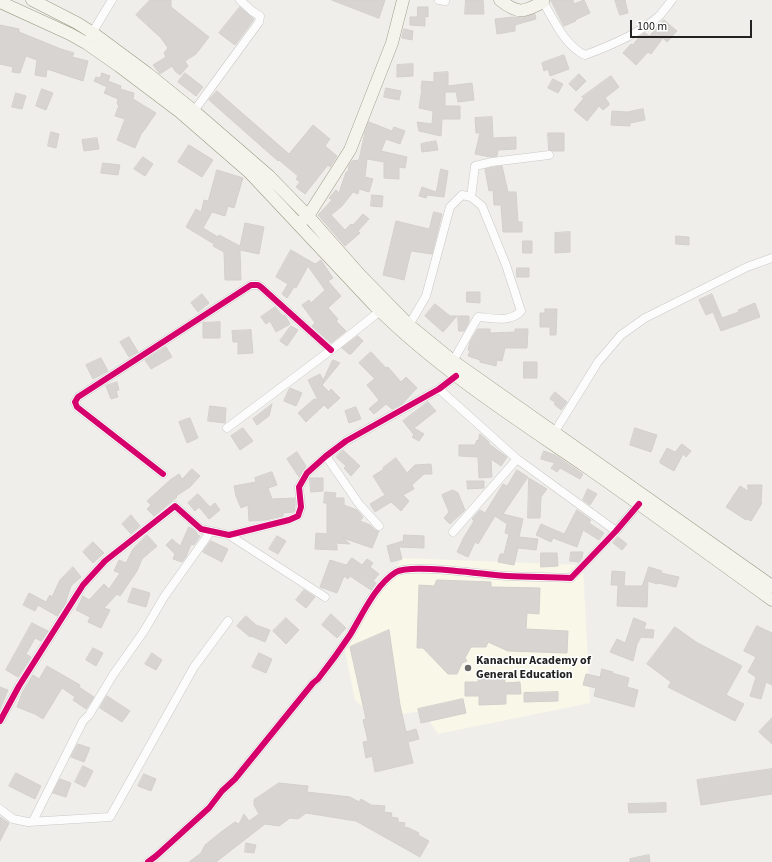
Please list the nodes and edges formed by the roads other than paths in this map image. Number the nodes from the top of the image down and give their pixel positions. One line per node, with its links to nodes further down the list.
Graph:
1 (32, 0): 9 (main road)
2 (112, 0): 9 (street)
3 (240, 0): 10 (street)
4 (403, 0): 13 (main road)
5 (500, 0): 7 (main road)
6 (672, 0): 7 (street)
7 (543, 1)
8 (0, 2): 9 (main road)
9 (89, 38): 10 (main road); 13 (main road)
10 (194, 111): 13 (main road)
11 (549, 155): 12 (street)
12 (471, 197): 16 (street); 18 (street)
13 (303, 220): 15 (main road); 16 (main road)
14 (772, 258): 23 (street)
15 (380, 310): 17 (street); 19 (main road)
16 (409, 325): 18 (main road)
17 (331, 350): 22 (street); 26 (street)
18 (453, 361): 21 (main road)
19 (456, 376): 20 (street); 21 (main road)
20 (439, 389): 24 (street); 25 (street)
21 (483, 389): 23 (main road); 27 (main road)
22 (227, 428)
23 (554, 433): 27 (main road)
24 (326, 456): 29 (street); 33 (street)
25 (517, 459): 31 (street); 32 (street)
26 (163, 474)
27 (619, 484): 28 (main road); 34 (main road)
28 (639, 504): 31 (street); 34 (main road)
29 (379, 526)
30 (210, 531): 33 (street); 39 (street); 41 (street)
31 (616, 531): 42 (street)
32 (453, 532)
33 (229, 535): 36 (street)
34 (729, 562): 35 (main road); 37 (main road)
35 (772, 586)
36 (325, 596)
37 (772, 600)
38 (228, 621): 41 (street)
39 (0, 720)
40 (0, 809): 41 (street)
41 (33, 821)
42 (148, 862)

